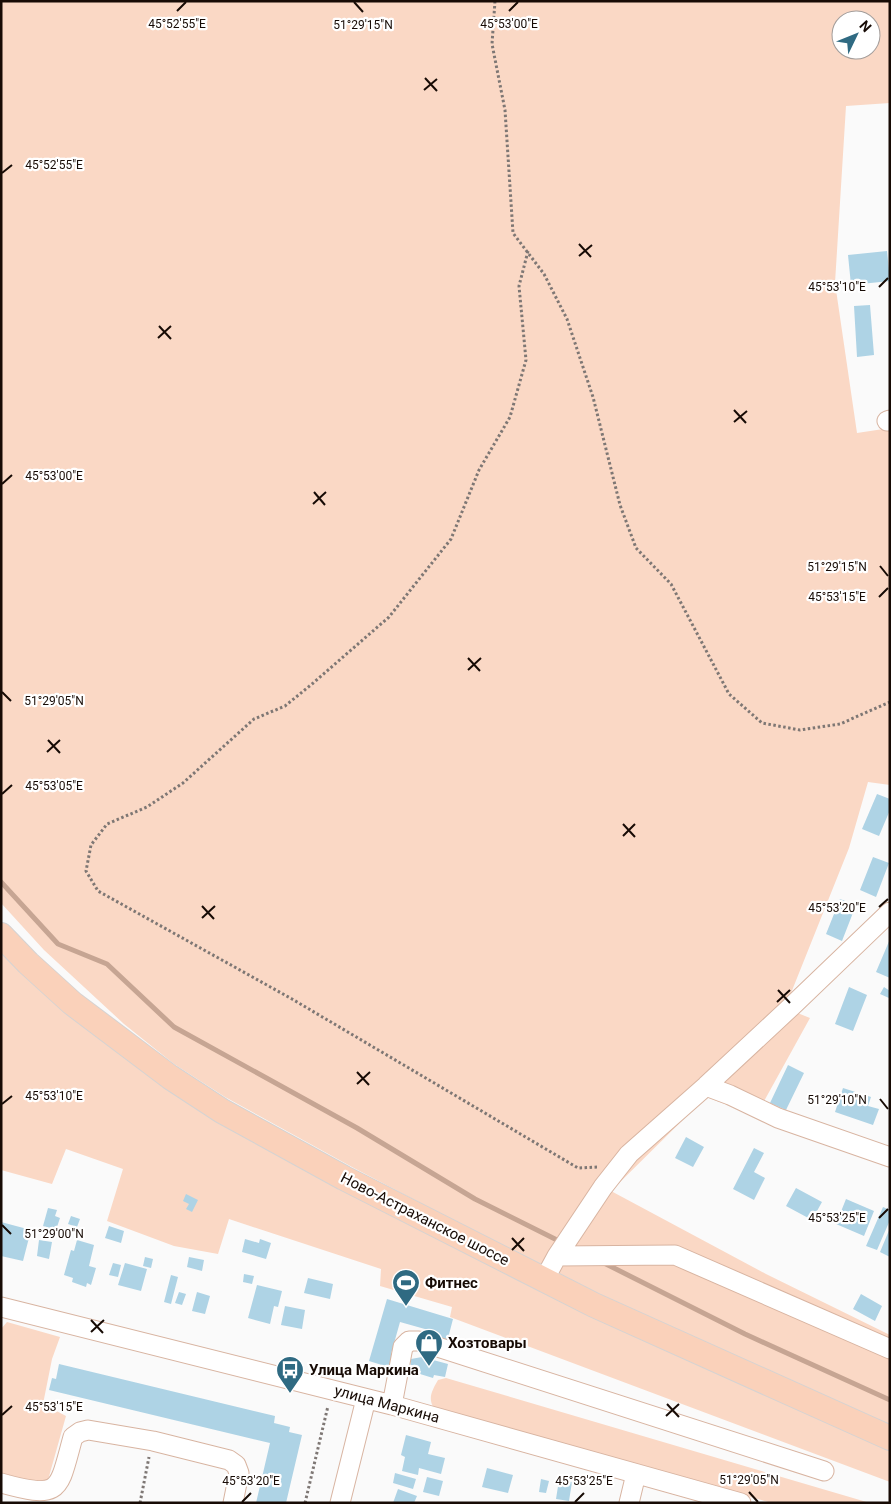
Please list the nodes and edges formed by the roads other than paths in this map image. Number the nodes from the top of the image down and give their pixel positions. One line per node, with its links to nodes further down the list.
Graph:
1 (890, 912): 3 (street)
2 (1, 935): 6 (main road, Ново-Астраханское шоссе)
3 (706, 1086): 4 (street); 5 (street)
4 (890, 1157)
5 (557, 1256): 6 (street); 8 (street)
6 (544, 1280): 11 (main road, Ново-Астраханское шоссе)
7 (1, 1307): 9 (street, улица Маркина)
8 (890, 1349)
9 (366, 1400): 10 (street, улица Маркина); 17 (street)
10 (392, 1405): 12 (street); 13 (street, улица Маркина)
11 (890, 1438)
12 (824, 1472)
13 (636, 1474): 18 (street); 19 (street, улица Маркина)
14 (1, 1483): 15 (street)
15 (28, 1497): 16 (street)
16 (233, 1503)
17 (340, 1503)
18 (629, 1503)
19 (741, 1503)

